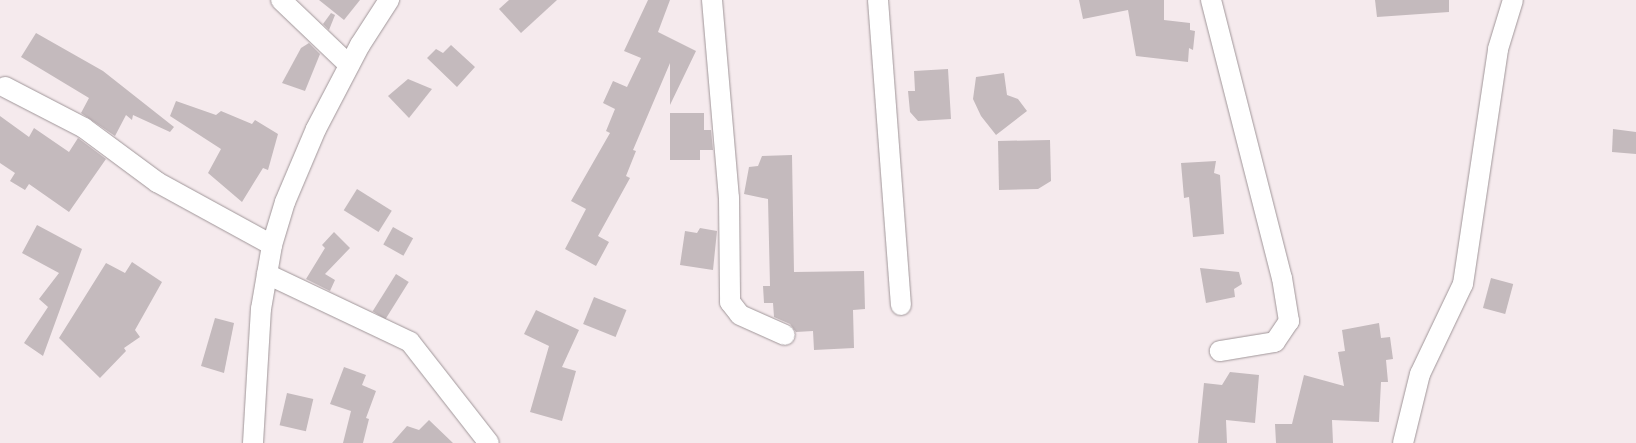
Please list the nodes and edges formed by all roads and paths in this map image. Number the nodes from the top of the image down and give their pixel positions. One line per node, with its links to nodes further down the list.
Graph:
1 (281, 0): 7 (street)
2 (389, 0): 7 (street)
3 (712, 0): 12 (street)
4 (878, 0): 11 (street)
5 (1211, 0): 13 (street)
6 (1513, 0): 16 (street)
7 (350, 65): 9 (street)
8 (5, 87): 9 (street)
9 (272, 245): 10 (street)
10 (267, 274): 14 (street); 15 (street)
11 (901, 305)
12 (785, 335)
13 (1220, 351)
14 (254, 443)
15 (489, 443)
16 (1403, 443)

